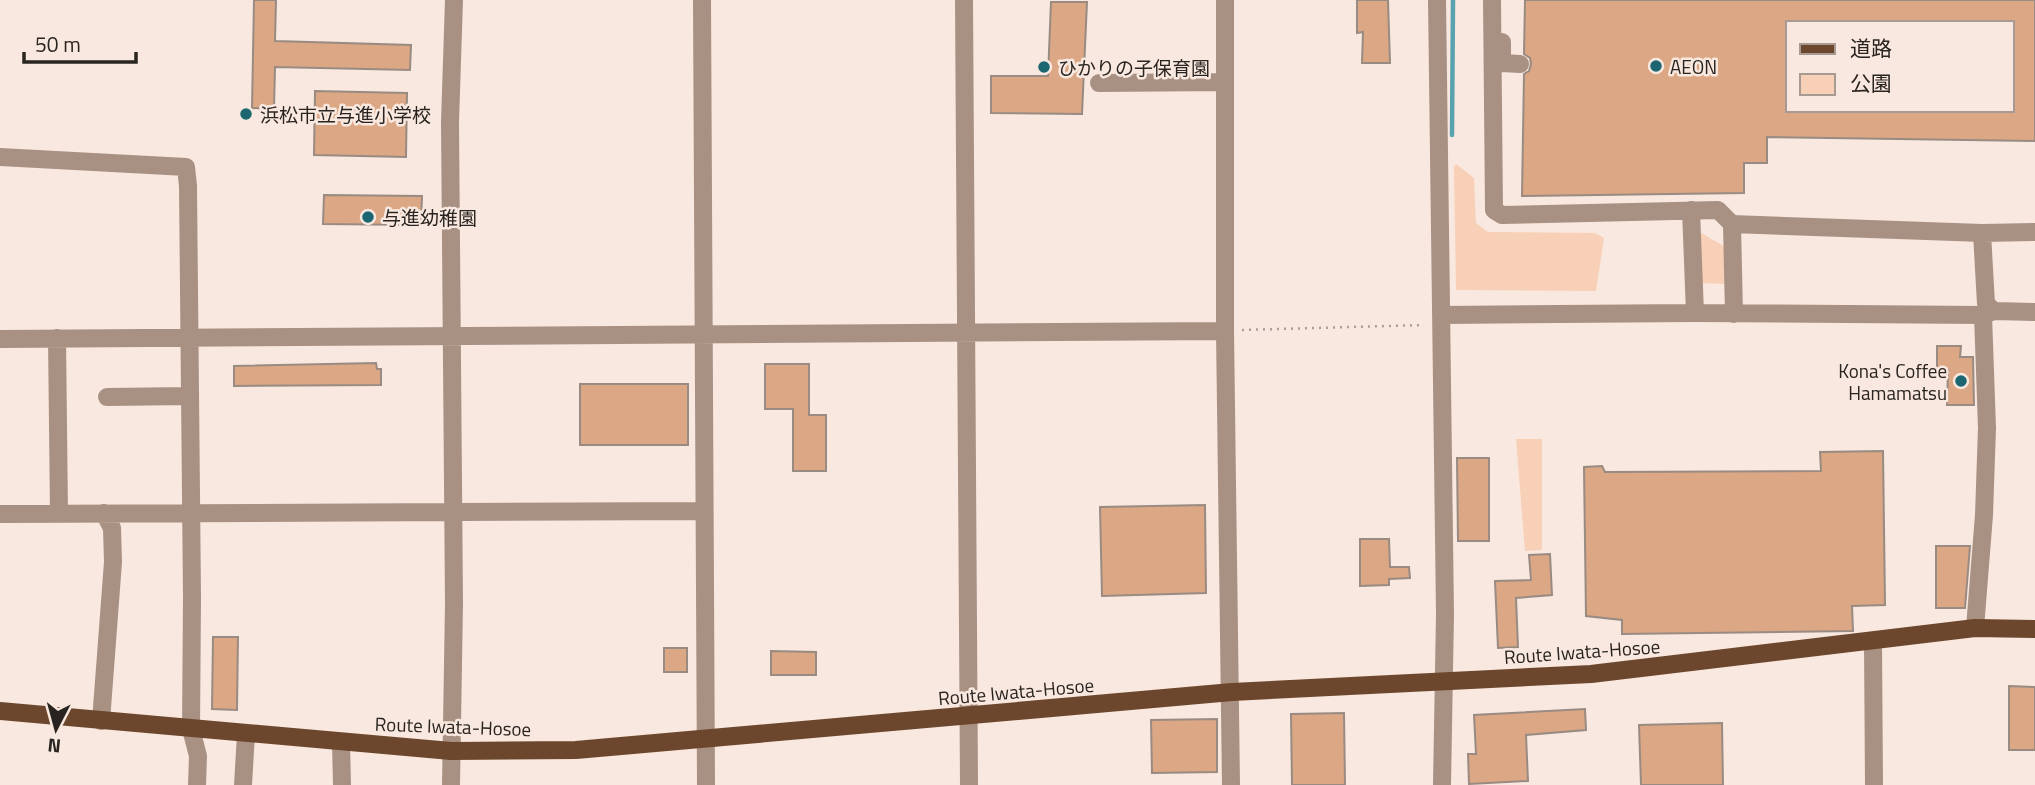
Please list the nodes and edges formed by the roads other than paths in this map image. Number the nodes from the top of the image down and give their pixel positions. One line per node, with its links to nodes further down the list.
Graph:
1 (454, 0): 24 (street)
2 (702, 0): 23 (street)
3 (964, 0): 21 (street)
4 (1225, 0): 9 (street)
5 (1437, 0): 20 (street)
6 (1492, 0): 12 (street)
7 (1503, 0): 8 (street)
8 (1520, 64)
9 (1225, 82): 10 (street); 22 (street)
10 (1099, 83)
11 (0, 158): 26 (street)
12 (1691, 210): 13 (street); 17 (street)
13 (1732, 224): 15 (street); 19 (street)
14 (2035, 232): 15 (street)
15 (1982, 233): 18 (street)
16 (2035, 312): 18 (street)
17 (1695, 313): 19 (street); 20 (street)
18 (1989, 313): 19 (street); 36 (street)
19 (1734, 314)
20 (1441, 320): 39 (street)
21 (967, 331): 22 (street); 23 (street); 42 (street)
22 (1225, 331): 40 (street)
23 (703, 333): 24 (street); 30 (street)
24 (451, 337): 26 (street); 31 (street)
25 (57, 338): 26 (street); 27 (street); 32 (street)
26 (188, 338): 28 (street)
27 (0, 339)
28 (190, 396): 29 (street); 34 (street)
29 (107, 397)
30 (704, 510): 31 (street); 46 (street)
31 (453, 512): 34 (street); 48 (street)
32 (59, 513): 33 (street); 35 (street)
33 (104, 513): 34 (street); 43 (street)
34 (192, 513): 44 (street)
35 (0, 514)
36 (1975, 628): 37 (main road, Route Iwata-Hosoe); 38 (main road, Route Iwata-Hosoe)
37 (2035, 629)
38 (1873, 642): 39 (main road, Route Iwata-Hosoe); 57 (street)
39 (1444, 681): 40 (main road, Route Iwata-Hosoe); 56 (street)
40 (1232, 692): 42 (main road, Route Iwata-Hosoe); 55 (street)
41 (1, 713): 43 (main road, Route Iwata-Hosoe)
42 (967, 717): 46 (main road, Route Iwata-Hosoe); 54 (street)
43 (101, 720): 44 (main road, Route Iwata-Hosoe)
44 (191, 729): 45 (main road, Route Iwata-Hosoe); 49 (street)
45 (246, 734): 47 (main road, Route Iwata-Hosoe); 50 (street)
46 (705, 738): 48 (main road, Route Iwata-Hosoe); 53 (street)
47 (341, 742): 48 (main road, Route Iwata-Hosoe); 51 (street)
48 (451, 751): 52 (street)
49 (197, 785)
50 (243, 785)
51 (342, 785)
52 (451, 785)
53 (706, 785)
54 (969, 785)
55 (1231, 785)
56 (1442, 785)
57 (1874, 785)

